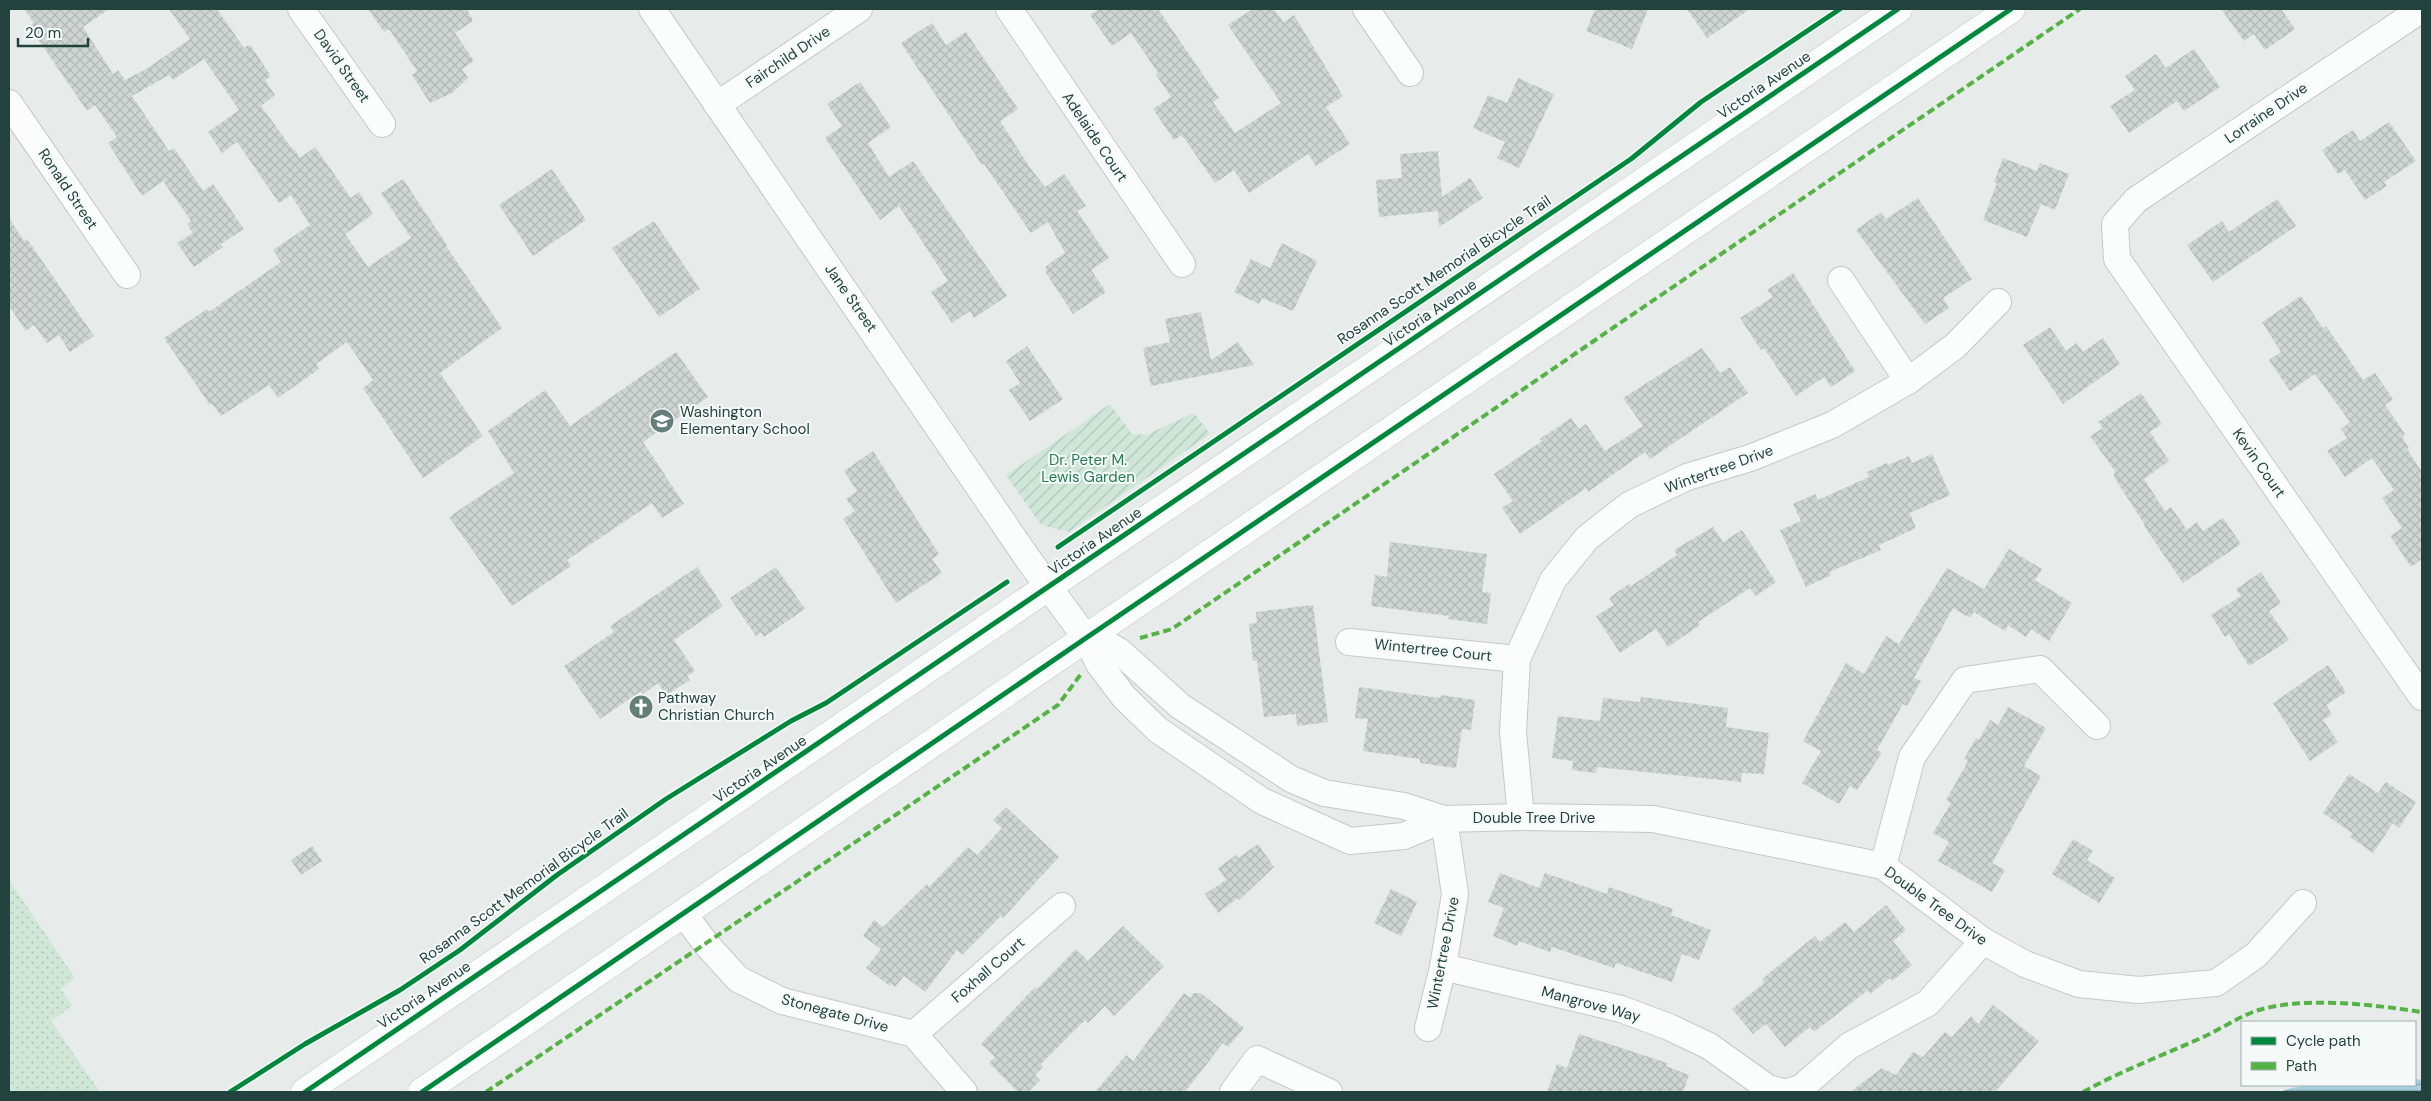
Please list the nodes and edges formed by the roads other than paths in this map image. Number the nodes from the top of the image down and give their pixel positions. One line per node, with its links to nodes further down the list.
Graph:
1 (301, 9): 12 (street, David Street)
2 (652, 9): 11 (street, Jane Street)
3 (859, 9): 11 (street, Fairchild Drive)
4 (1009, 9): 14 (street, Adelaide Court)
5 (1366, 9): 9 (street)
6 (1898, 9): 19 (main road, Victoria Avenue)
7 (2011, 9): 20 (main road)
8 (2422, 9): 13 (street, Lorraine Drive)
9 (1410, 73)
10 (9, 103): 15 (street, Ronald Street)
11 (717, 105): 19 (street, Jane Street)
12 (382, 124)
13 (2115, 224): 23 (street, Kevin Court)
14 (1182, 264)
15 (127, 275)
16 (1841, 280): 18 (street)
17 (1998, 302): 18 (street, Wintertree Drive)
18 (1908, 381): 22 (street, Wintertree Drive)
19 (1048, 588): 20 (street, Double Tree Drive); 35 (main road, Victoria Avenue)
20 (1086, 638): 26 (street, Double Tree Drive); 26 (street, Double Tree Drive); 30 (main road)
21 (1349, 642): 22 (street, Wintertree Court)
22 (1517, 659): 25 (street, Wintertree Drive)
23 (2422, 697)
24 (2097, 726): 27 (street)
25 (1521, 817): 26 (street, Double Tree Drive); 27 (street, Double Tree Drive)
26 (1444, 819): 32 (street, Wintertree Drive)
27 (1883, 866): 31 (street, Double Tree Drive)
28 (2303, 903): 31 (street, Double Tree Drive)
29 (1062, 906): 34 (street, Foxhall Court)
30 (683, 912): 34 (street, Stonegate Drive); 36 (main road)
31 (1983, 941): 41 (street)
32 (1443, 967): 33 (street, Wintertree Drive); 40 (street, Mangrove Way)
33 (1428, 1028)
34 (914, 1034): 37 (street)
35 (305, 1092)
36 (422, 1092)
37 (964, 1092)
38 (1233, 1092): 39 (street)
39 (1329, 1092)
40 (1783, 1092)
41 (1788, 1092)

